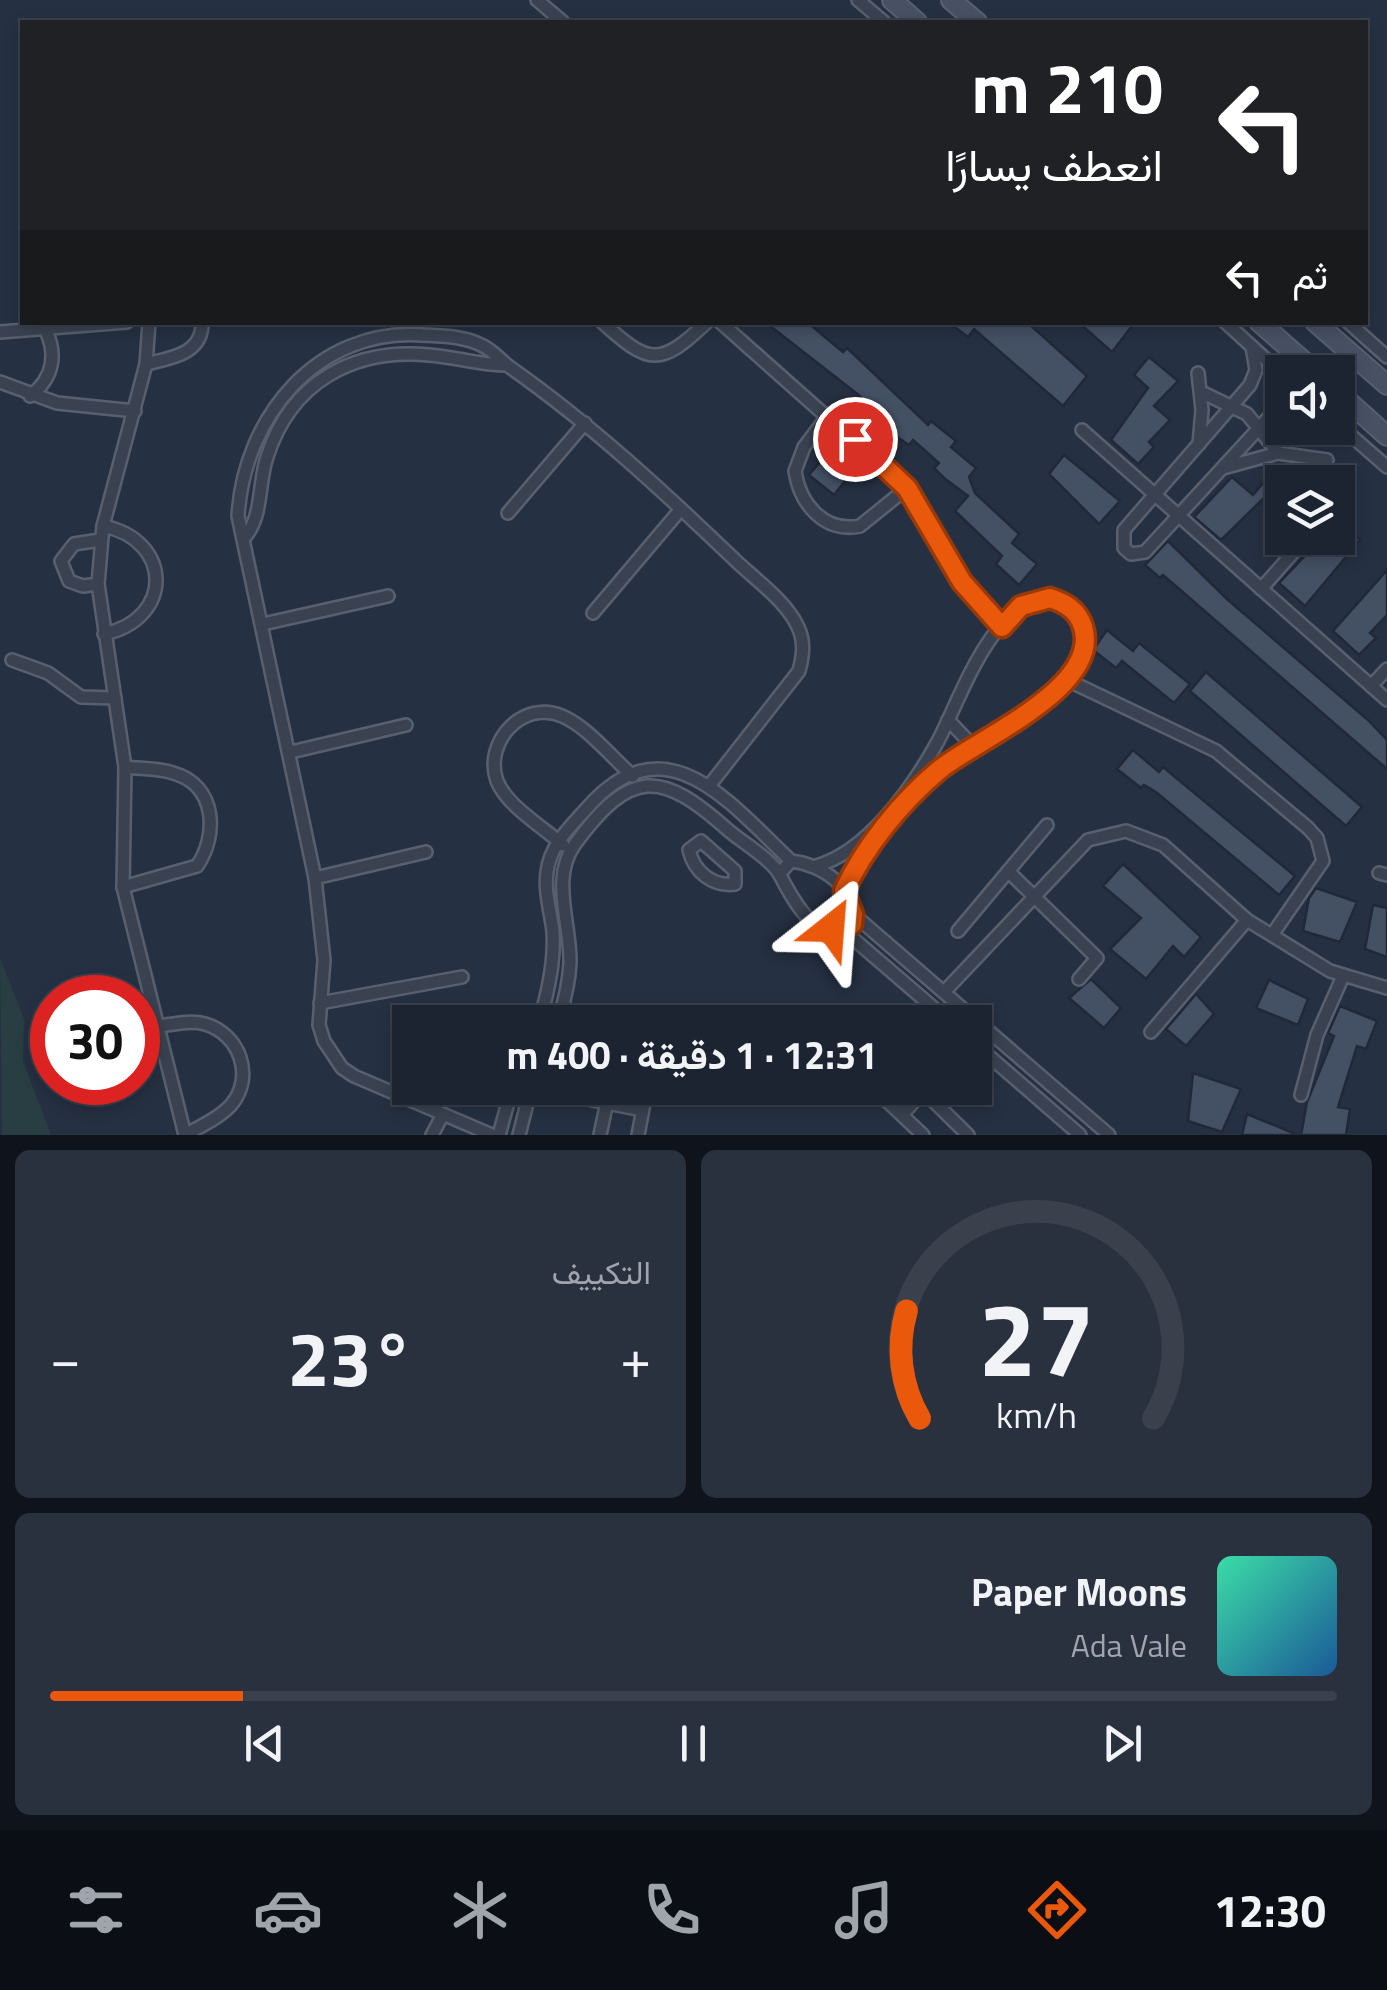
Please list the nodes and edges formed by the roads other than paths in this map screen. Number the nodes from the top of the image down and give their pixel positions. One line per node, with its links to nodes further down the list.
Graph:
1 (537, 0): 5 (street)
2 (858, 0): 6 (street)
3 (892, 0): 7 (main road)
4 (951, 0): 8 (main road)
5 (561, 20)
6 (882, 20)
7 (915, 20)
8 (974, 20)
9 (77, 325): 19 (street)
10 (149, 325): 26 (street)
11 (202, 325): 26 (street)
12 (605, 325): 13 (street)
13 (704, 325)
14 (724, 325): 37 (street)
15 (1228, 325): 21 (street)
16 (1262, 325): 22 (main road)
17 (1318, 325): 31 (main road)
18 (1351, 325): 24 (street)
19 (44, 327): 20 (street); 33 (street)
20 (0, 332)
21 (1252, 347): 25 (street); 34 (street)
22 (1297, 355)
23 (323, 356): 27 (street); 28 (street); 55 (street)
24 (1387, 357)
25 (1265, 359)
26 (146, 364): 36 (street)
27 (506, 366): 28 (street); 39 (street)
28 (331, 371): 55 (street)
29 (1198, 373): 32 (street)
30 (0, 382): 33 (street)
31 (1387, 386)
32 (1201, 392): 34 (street); 44 (street)
33 (30, 396): 36 (street)
34 (1233, 404): 40 (street); 44 (street)
35 (1355, 407): 42 (main road)
36 (135, 411): 54 (street)
37 (829, 414): 49 (street); 49 (street)
38 (1265, 420): 40 (street)
39 (585, 423): 51 (street); 52 (street)
40 (1259, 425): 45 (street); 48 (street)
41 (1082, 430): 50 (street)
42 (1387, 436)
43 (1355, 439): 47 (street)
44 (1198, 444): 50 (street)
45 (1278, 453): 46 (street); 48 (street)
46 (1327, 460)
47 (1387, 467)
48 (1219, 469): 53 (street)
49 (907, 488): 63 (street)
50 (1155, 495): 53 (street); 53 (street)
51 (681, 508): 61 (street); 78 (street)
52 (508, 513)
53 (1178, 515): 59 (street)
54 (102, 526): 56 (street); 64 (street)
55 (244, 538): 62 (street)
56 (100, 540): 58 (street); 58 (street)
57 (1291, 555): 59 (street)
58 (98, 584): 64 (street)
59 (1261, 588): 68 (street)
60 (388, 596): 62 (street)
61 (593, 614)
62 (263, 624): 74 (street)
63 (1002, 627): 67 (street); 71 (street)
64 (104, 634): 69 (street)
65 (12, 660): 69 (street)
66 (1387, 669): 68 (street)
67 (1065, 678): 73 (street); 97 (street)
68 (1372, 686): 70 (street)
69 (115, 698): 75 (street)
70 (1387, 700)
71 (948, 720): 73 (street); 86 (street)
72 (406, 725): 74 (street)
73 (974, 747): 91 (street)
74 (290, 752): 89 (street)
75 (125, 767): 90 (street); 90 (street)
76 (629, 773): 77 (street); 78 (street); 81 (street); 81 (street)
77 (644, 785): 80 (street); 83 (street)
78 (709, 786): 85 (street)
79 (1047, 825): 87 (street)
80 (737, 837): 84 (street); 88 (street)
81 (558, 841): 83 (street); 105 (street)
82 (426, 852): 89 (street)
83 (570, 852): 106 (street)
84 (719, 857): 84 (street)
85 (791, 861): 86 (street); 88 (street)
86 (816, 866): 91 (street)
87 (1008, 871): 92 (street); 96 (street)
88 (779, 874): 95 (street)
89 (315, 878): 104 (street)
90 (123, 886): 98 (street)
91 (844, 891): 93 (street)
92 (1036, 895): 94 (street); 101 (street); 103 (street)
93 (853, 914): 95 (street); 103 (street)
94 (1247, 920): 97 (street); 110 (street)
95 (842, 929): 107 (street)
96 (958, 931)
97 (1272, 935): 99 (street)
98 (146, 975)
99 (1343, 976): 102 (street); 112 (street)
100 (462, 977): 104 (street)
101 (1079, 980)
102 (1387, 988)
103 (945, 991): 133 (street)
104 (320, 1003): 123 (street)
105 (543, 1005)
106 (561, 1005)
107 (930, 1005)
108 (160, 1026): 124 (street)
109 (160, 1030): 124 (street)
110 (1151, 1032)
111 (992, 1059): 132 (street)
112 (1300, 1094)
113 (506, 1105): 126 (street)
114 (527, 1105): 127 (street)
115 (606, 1105): 128 (street)
116 (620, 1105): 121 (street)
117 (643, 1105): 121 (street)
118 (892, 1105): 122 (street)
119 (909, 1105): 122 (street)
120 (939, 1105): 131 (street)
121 (642, 1110): 129 (street)
122 (902, 1114): 130 (street)
123 (442, 1116): 125 (street); 126 (street)
124 (185, 1135)
125 (432, 1135)
126 (496, 1135)
127 (519, 1135)
128 (600, 1135)
129 (638, 1135)
130 (923, 1135)
131 (968, 1135)
132 (1080, 1135)
133 (1110, 1135)

